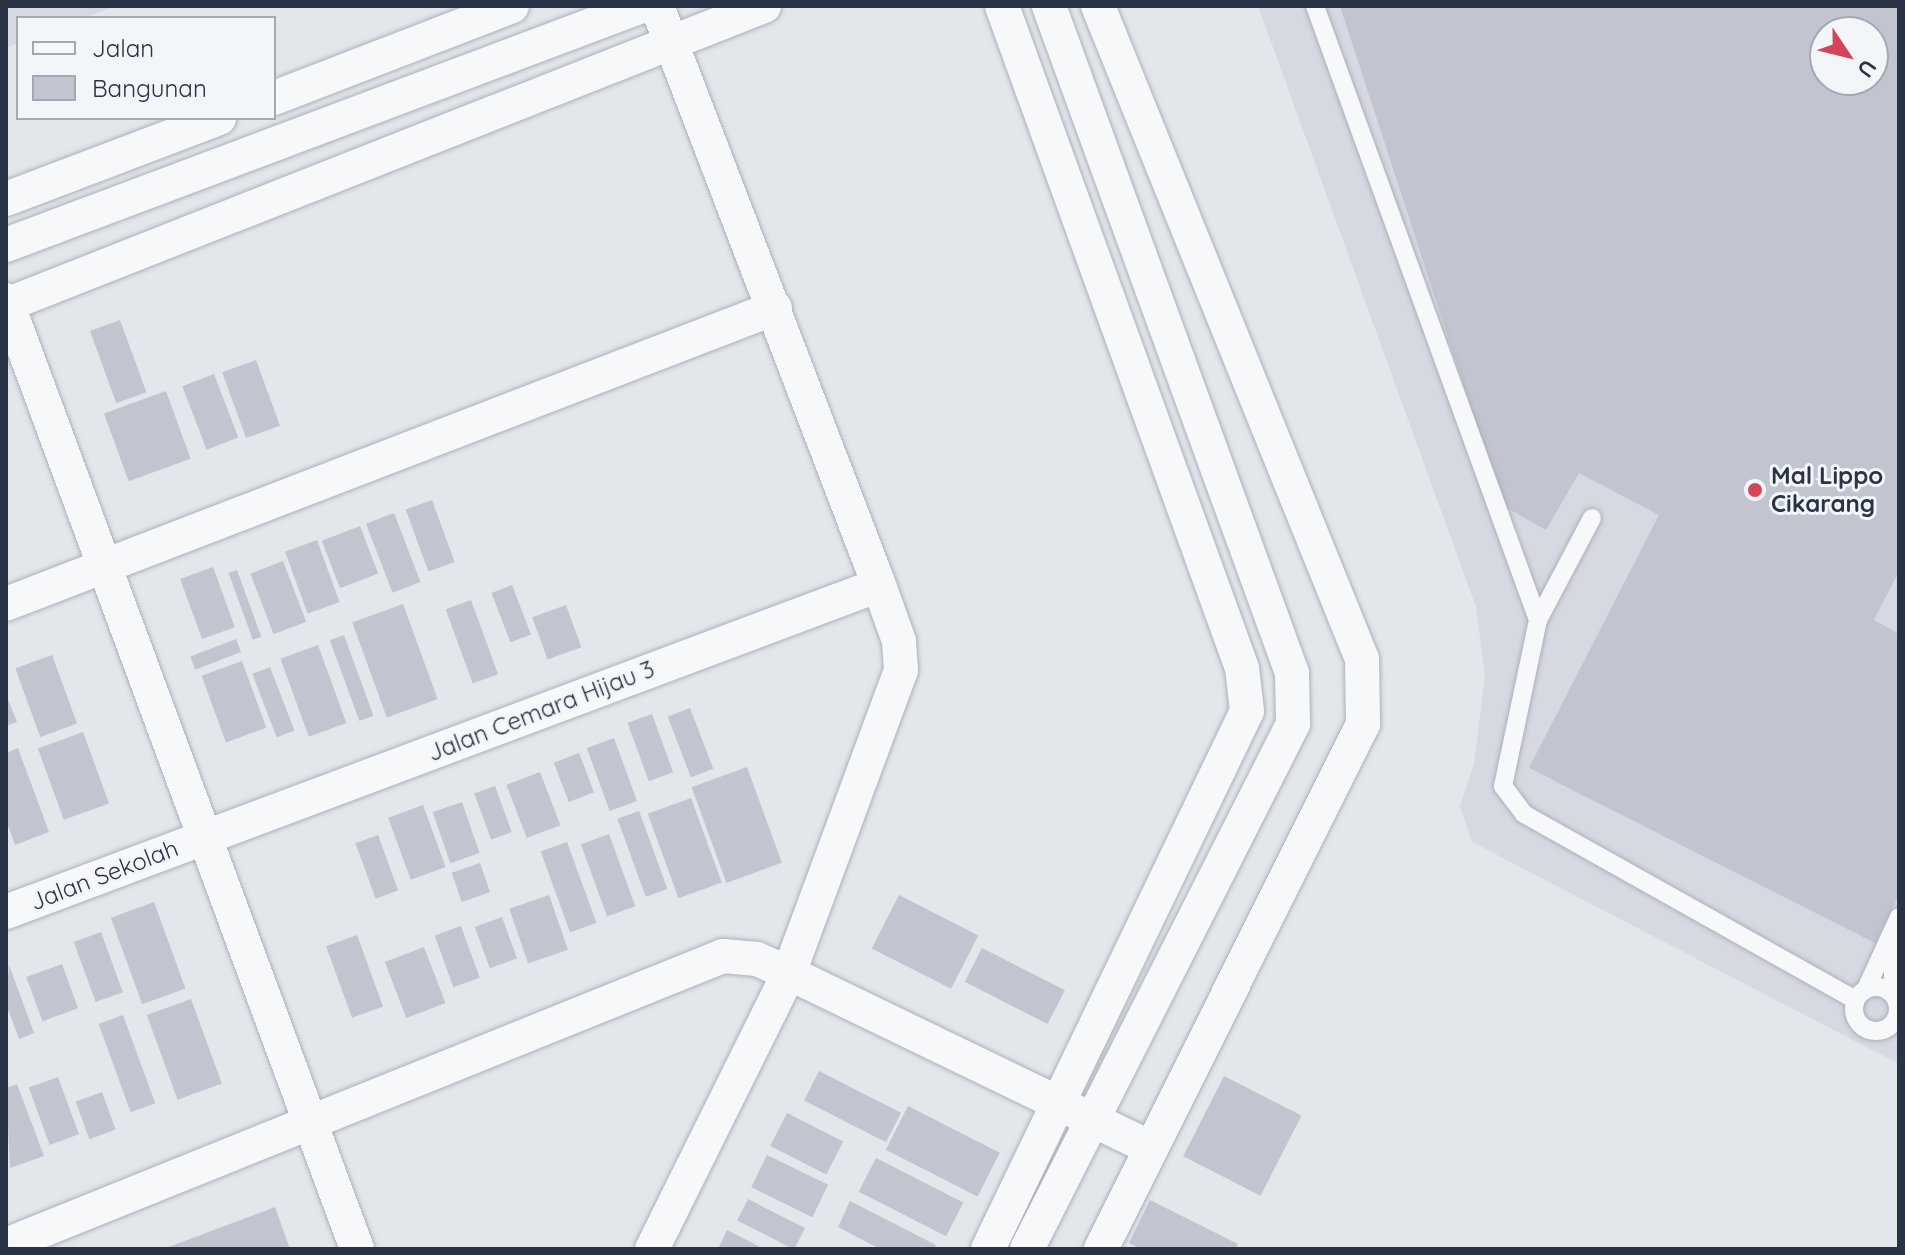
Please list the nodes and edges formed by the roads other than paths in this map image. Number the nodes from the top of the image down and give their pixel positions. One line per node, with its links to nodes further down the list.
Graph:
1 (512, 6): 10 (street)
2 (642, 6): 12 (street)
3 (657, 6): 9 (street)
4 (764, 6): 9 (street)
5 (1002, 6): 29 (street)
6 (1049, 6): 30 (street)
7 (1098, 6): 32 (street)
8 (1315, 6): 21 (lane)
9 (671, 41): 15 (street); 16 (street)
10 (276, 97)
11 (214, 120): 13 (street)
12 (278, 129): 14 (street)
13 (6, 199)
14 (6, 245)
15 (6, 303): 18 (street)
16 (775, 308): 18 (street); 19 (street)
17 (1592, 518): 21 (lane)
18 (101, 568): 20 (street); 22 (street)
19 (879, 585): 22 (street, Jalan Cemara Hijau 3); 25 (street)
20 (6, 604)
21 (1538, 620): 26 (lane)
22 (203, 838): 23 (street, Jalan Sekolah); 31 (street)
23 (6, 912)
24 (1896, 923): 26 (lane); 27 (lane)
25 (789, 973): 29 (street); 31 (street); 35 (street)
26 (1861, 994): 27 (lane); 28 (lane)
27 (1897, 1000): 28 (lane)
28 (1896, 1030)
29 (1060, 1107): 30 (street); 36 (street)
30 (1092, 1123): 32 (street); 37 (street)
31 (310, 1124): 33 (street); 34 (street)
32 (1151, 1148): 38 (street)
33 (21, 1243)
34 (357, 1249)
35 (652, 1249)
36 (988, 1249)
37 (1027, 1249)
38 (1101, 1249)

